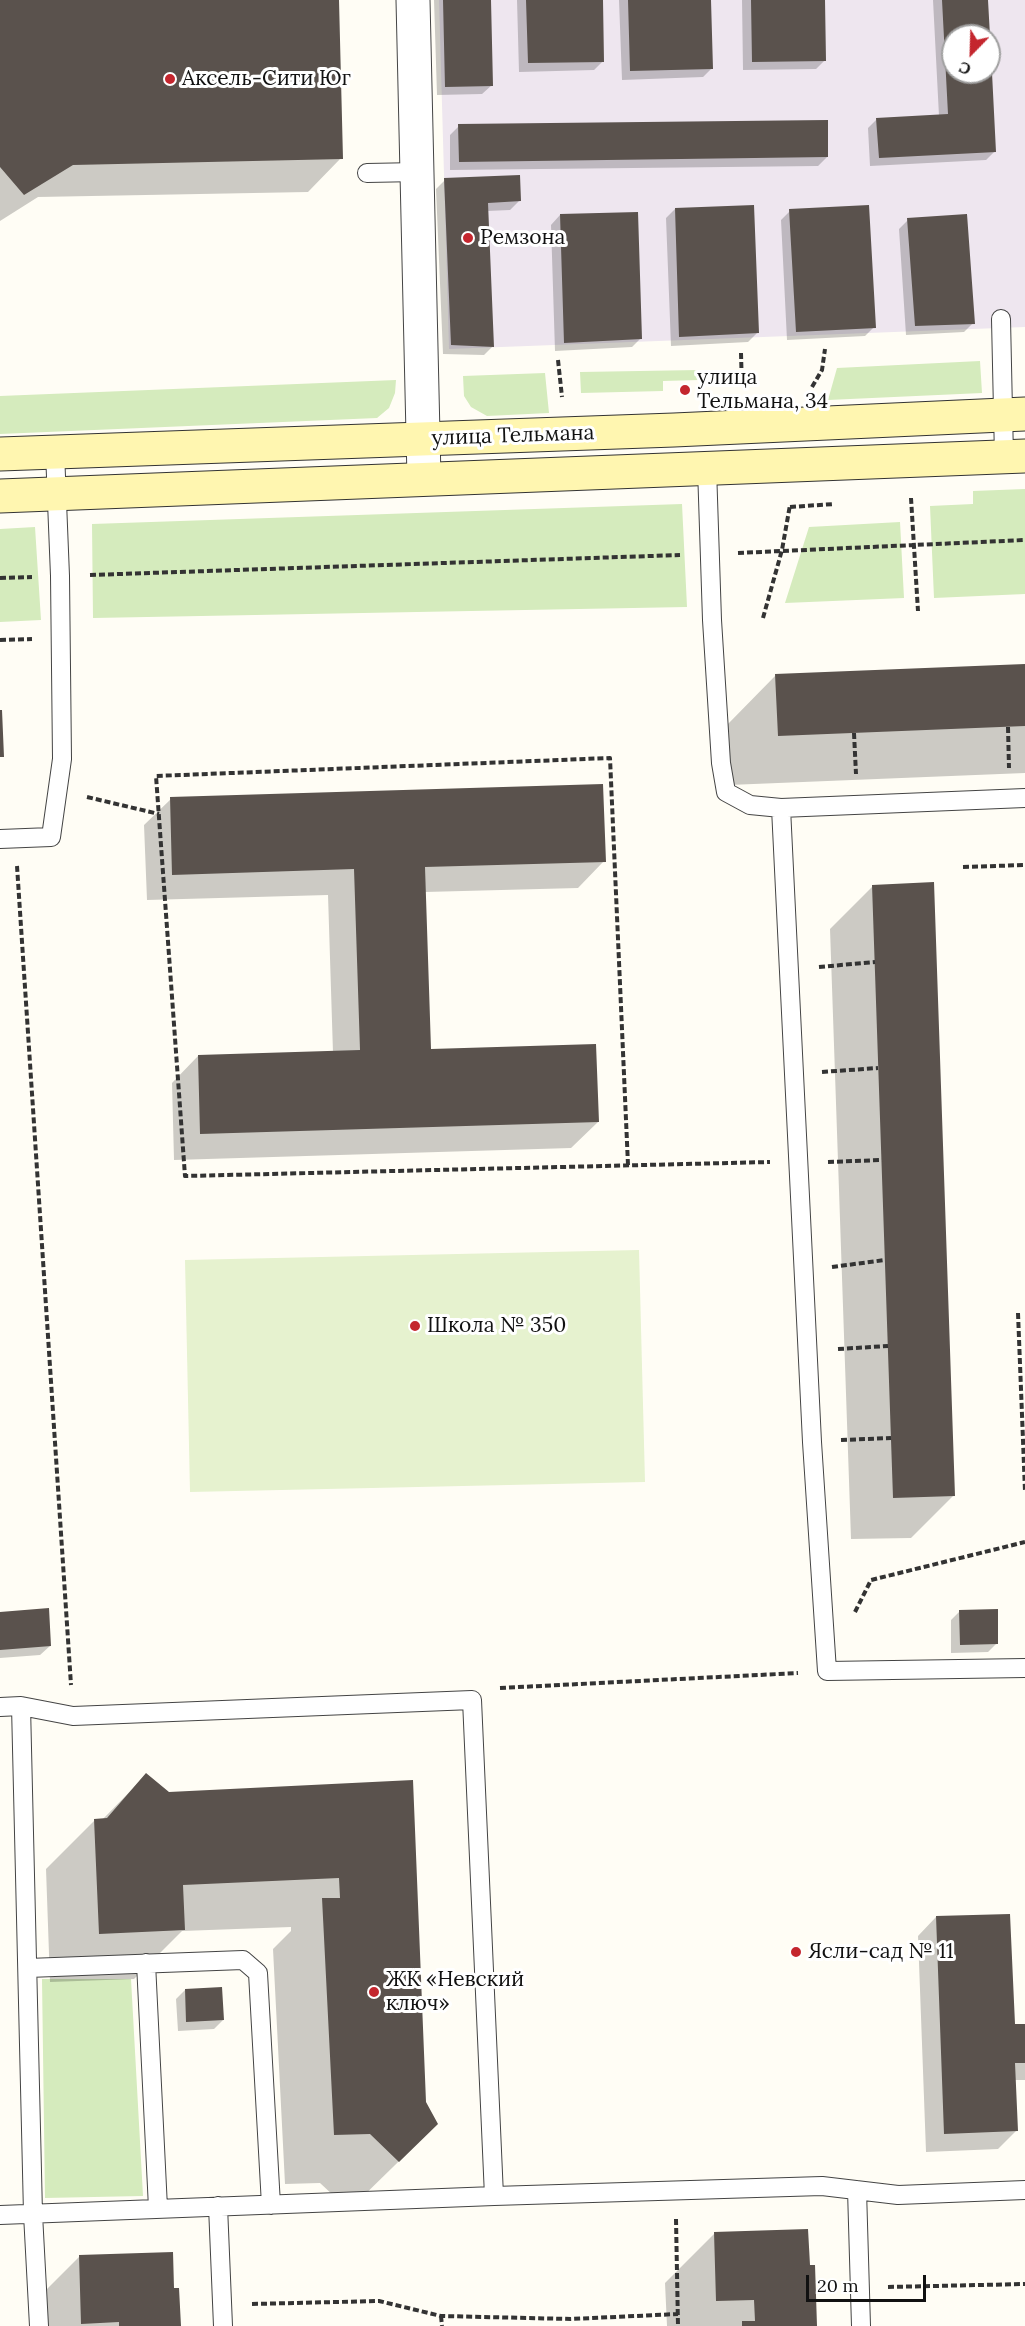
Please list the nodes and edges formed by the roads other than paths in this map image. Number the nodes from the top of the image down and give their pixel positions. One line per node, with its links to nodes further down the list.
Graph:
1 (413, 0): 2 (street)
2 (418, 172): 3 (lane); 6 (street)
3 (367, 173)
4 (1001, 319): 5 (lane)
5 (1013, 414): 6 (street, улица Тельмана); 9 (lane)
6 (423, 440): 7 (street, улица Тельмана); 11 (street)
7 (56, 452): 8 (street, улица Тельмана); 12 (lane)
8 (0, 454)
9 (1014, 456): 10 (street, улица Тельмана)
10 (707, 468): 11 (street, улица Тельмана); 15 (lane)
11 (424, 478): 12 (street, улица Тельмана)
12 (57, 494): 13 (street, улица Тельмана); 16 (lane)
13 (0, 496)
14 (1018, 799): 15 (lane)
15 (781, 808): 17 (lane)
16 (8, 839)
17 (1025, 1668)
18 (21, 1706): 19 (lane); 21 (lane); 24 (lane)
19 (0, 1707)
20 (146, 1963): 21 (lane); 25 (lane); 27 (lane)
21 (28, 1968): 28 (lane)
22 (857, 2190): 23 (lane); 24 (lane); 32 (lane)
23 (1025, 2190)
24 (494, 2196): 25 (lane)
25 (271, 2205): 26 (lane)
26 (218, 2206): 27 (lane); 31 (lane)
27 (158, 2208): 28 (lane)
28 (33, 2214): 29 (lane); 30 (lane)
29 (0, 2216)
30 (39, 2326)
31 (223, 2326)
32 (861, 2326)

